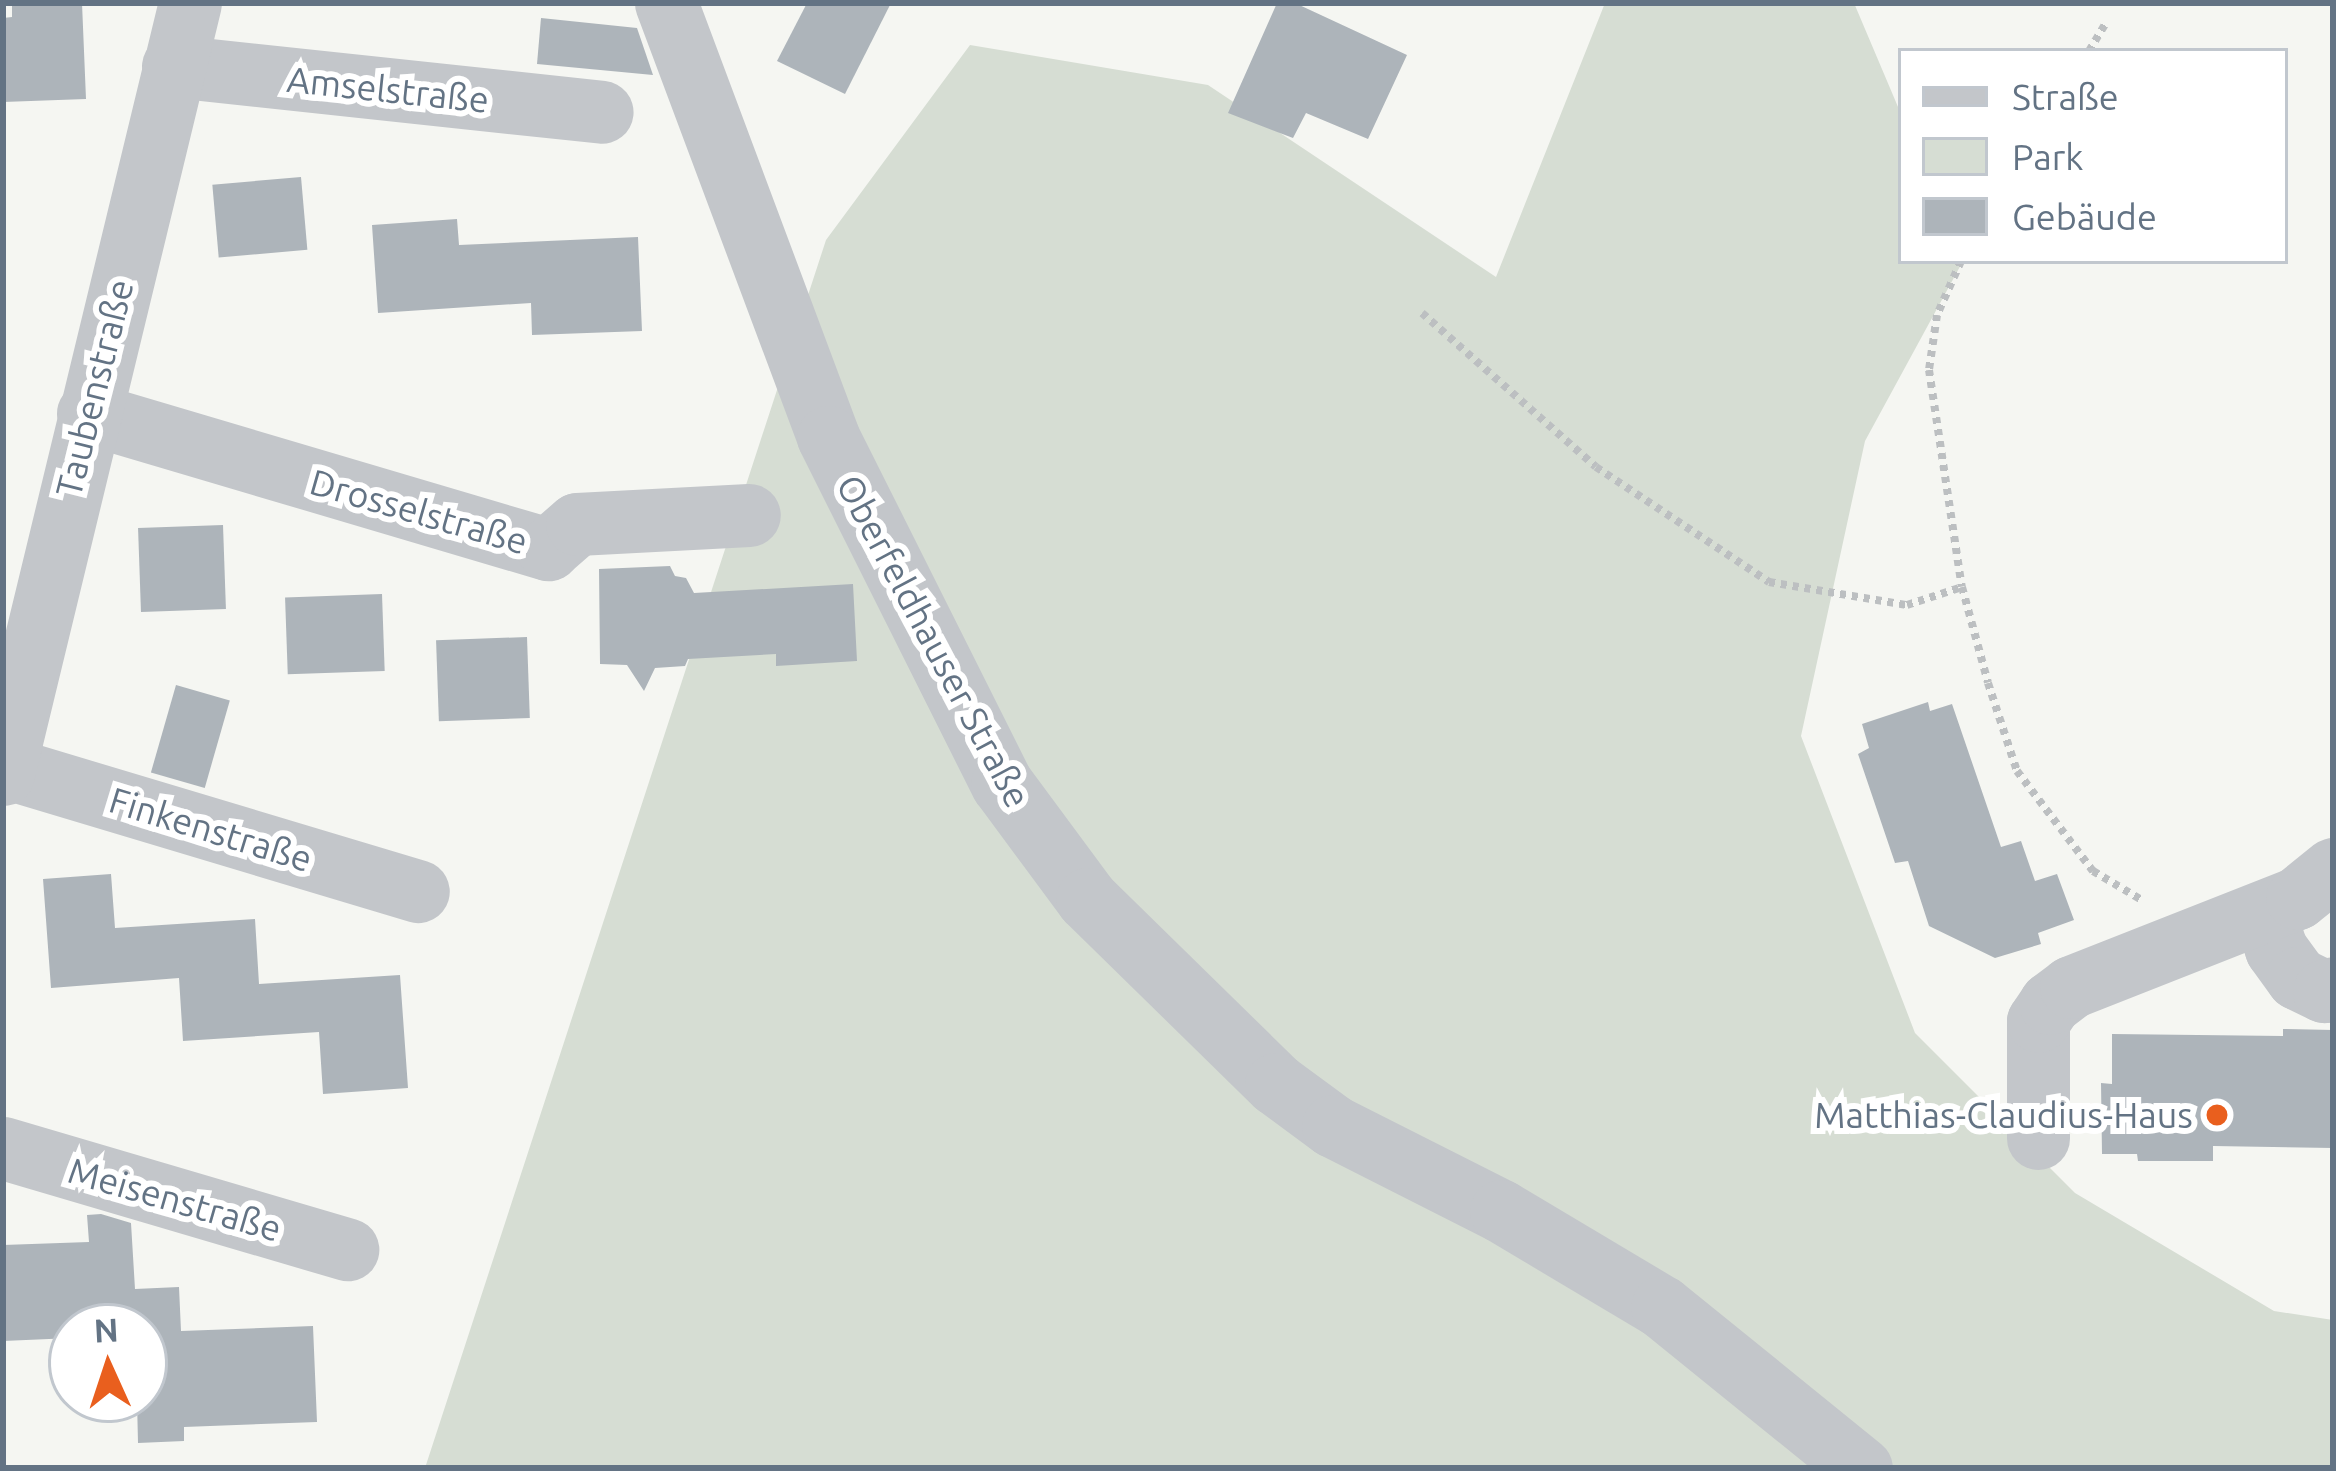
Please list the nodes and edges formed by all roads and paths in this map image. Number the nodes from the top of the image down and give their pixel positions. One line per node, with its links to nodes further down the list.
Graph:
1 (190, 3): 5 (street, Taubenstraße)
2 (665, 3): 21 (street, Oberfeldhauser Straße)
3 (2107, 21): 4 (path)
4 (2091, 48)
5 (173, 66): 6 (street, Amselstraße); 9 (street, Taubenstraße)
6 (602, 112)
7 (1960, 264): 11 (path)
8 (1422, 313): 11 (path)
9 (88, 413): 10 (street, Drosselstraße); 12 (street, Taubenstraße)
10 (749, 515)
11 (1962, 587): 16 (path)
12 (4, 770): 14 (street, Finkenstraße)
13 (2333, 869): 15 (street)
14 (418, 891)
15 (2264, 912): 16 (street); 17 (street)
16 (2203, 937): 18 (street)
17 (2333, 988)
18 (2038, 1138)
19 (3, 1148): 20 (street, Meisenstraße)
20 (347, 1249)
21 (1861, 1468)

